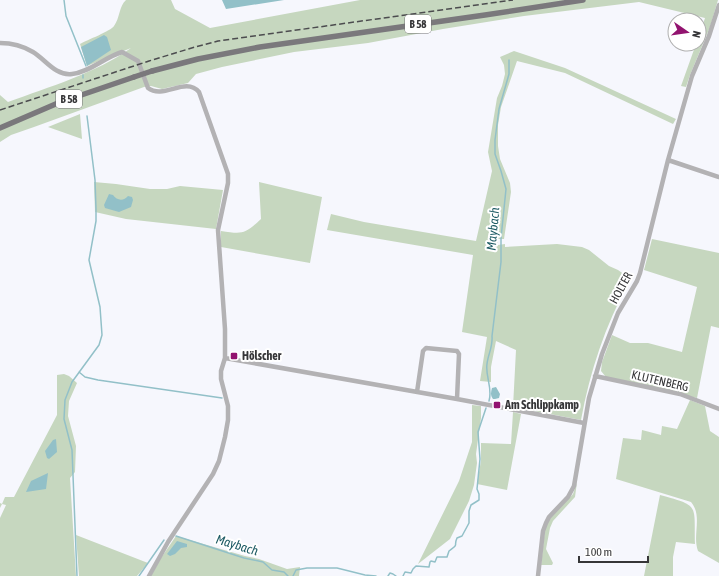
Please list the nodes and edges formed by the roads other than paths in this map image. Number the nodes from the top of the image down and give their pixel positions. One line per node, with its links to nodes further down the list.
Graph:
1 (583, 0): 4 (main road, B 58, bridge)
2 (719, 4): 5 (street, HOLTER)
3 (0, 43): 7 (street)
4 (0, 128)
5 (668, 160): 6 (street); 8 (street, HOLTER)
6 (719, 177)
7 (225, 358): 9 (street); 13 (street)
8 (595, 376): 11 (street, KLUTENBERG); 12 (street, HOLTER)
9 (417, 392): 10 (street); 10 (street)
10 (457, 399): 12 (street)
11 (719, 409)
12 (584, 423): 14 (street, HOLTER)
13 (149, 576)
14 (538, 576)

